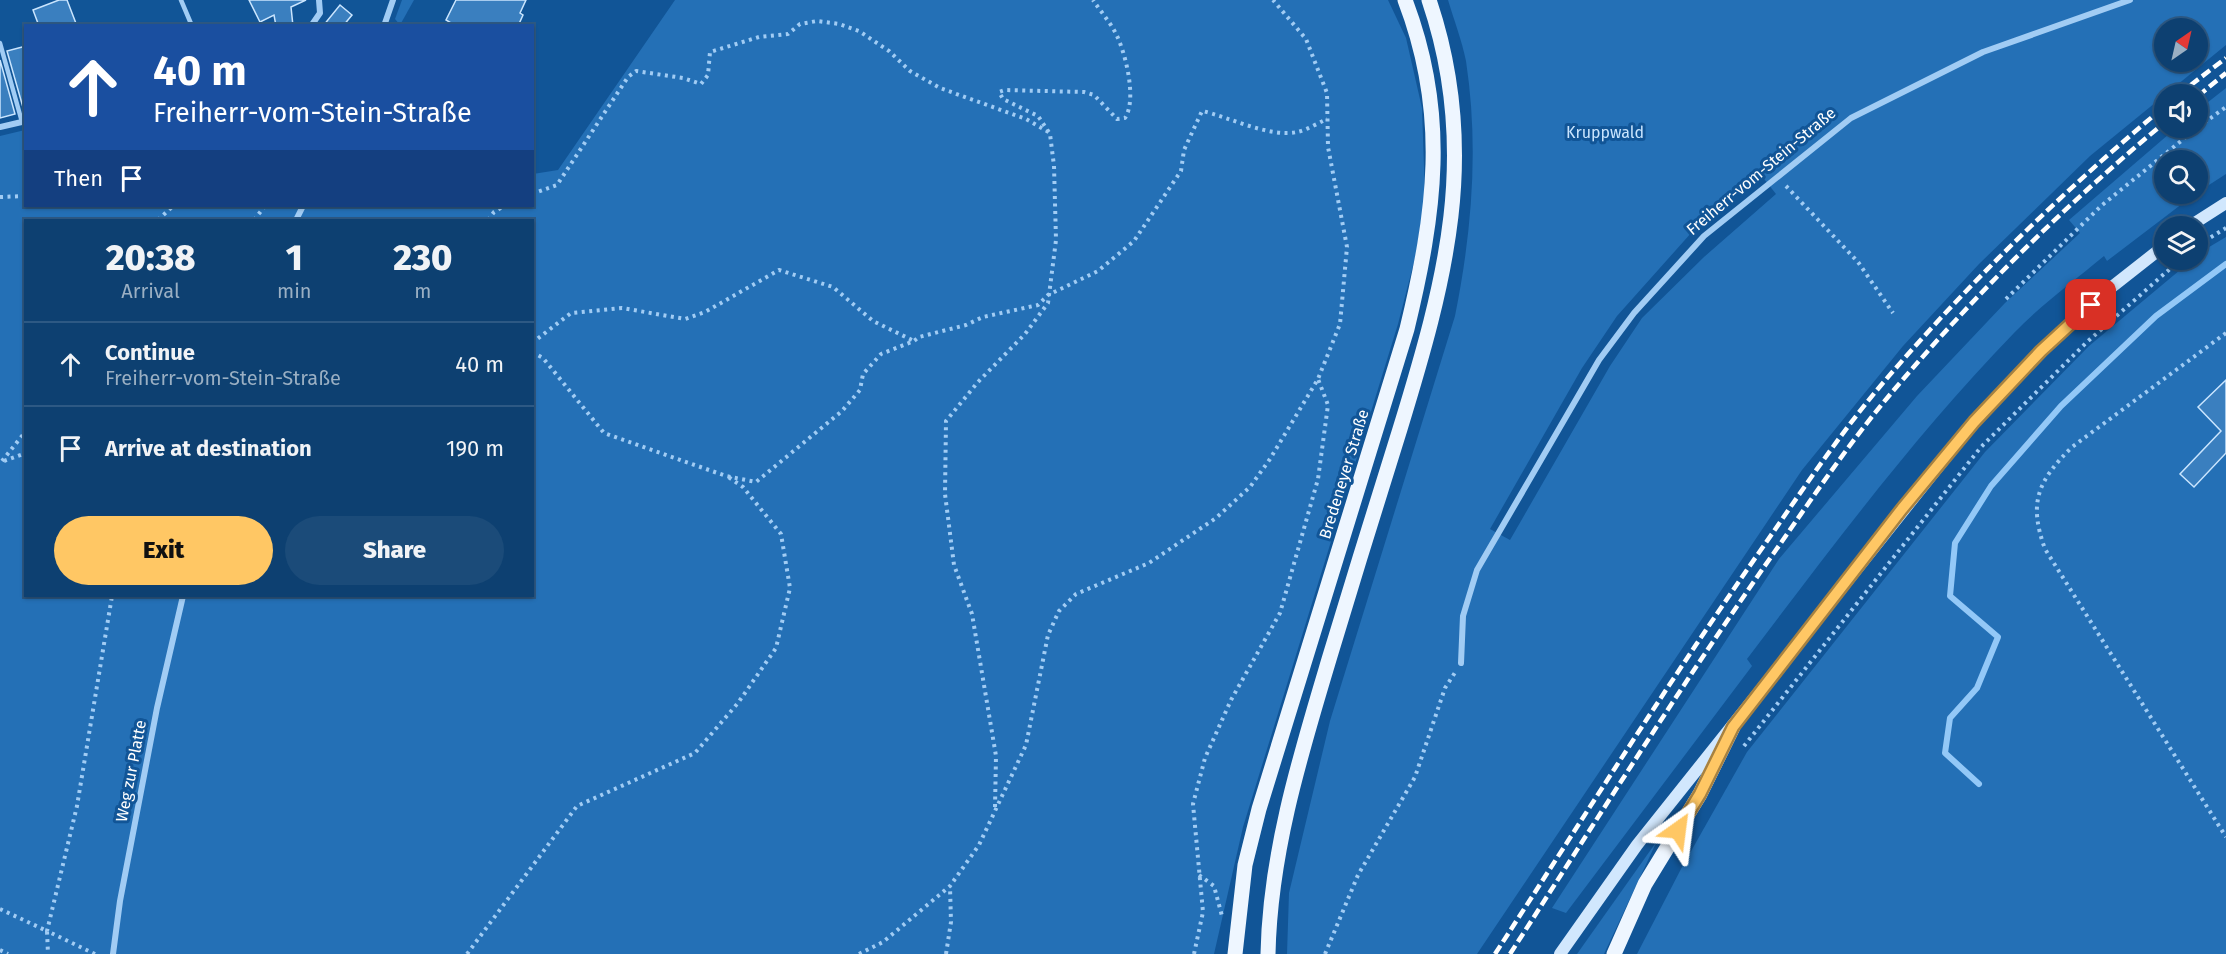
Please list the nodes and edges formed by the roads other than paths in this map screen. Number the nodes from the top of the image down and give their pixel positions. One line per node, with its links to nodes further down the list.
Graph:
1 (181, 0): 7 (lane)
2 (319, 0): 8 (street)
3 (393, 0): 9 (street)
4 (1405, 0): 20 (main road, Bredeneyer Straße)
5 (1429, 0): 21 (main road)
6 (2130, 0): 17 (street, Freiherr-vom-Stein-Straße)
7 (191, 24)
8 (312, 24)
9 (385, 24)
10 (0, 43): 11 (lane)
11 (24, 122): 12 (street)
12 (0, 127)
13 (2226, 203): 14 (main road)
14 (2206, 216)
15 (2154, 254): 18 (main road)
16 (183, 597): 19 (street, Weg zur Platte)
17 (1461, 663)
18 (1733, 727): 22 (main road); 23 (main road)
19 (113, 954)
20 (1235, 954)
21 (1268, 954)
22 (1560, 954)
23 (1614, 954)

